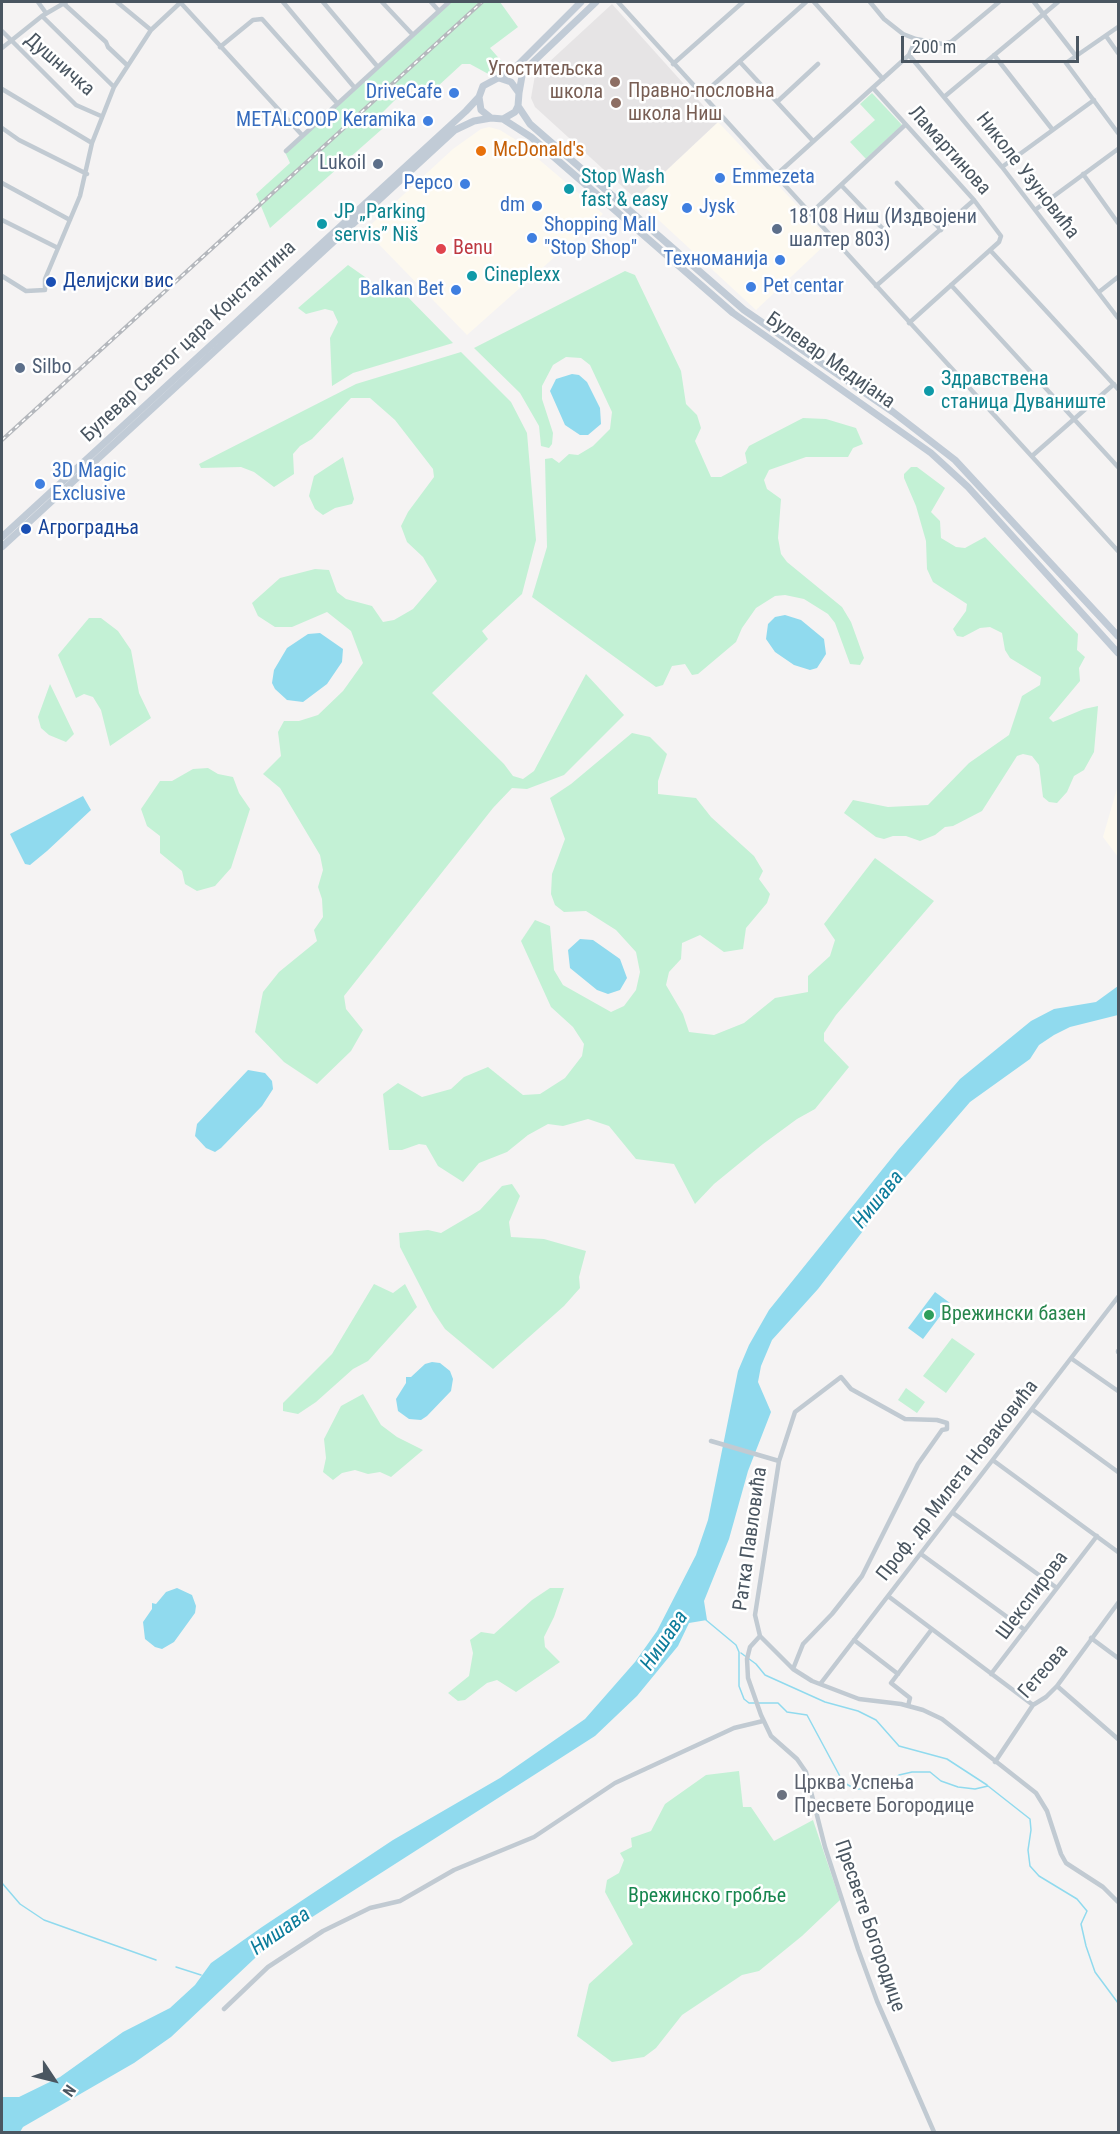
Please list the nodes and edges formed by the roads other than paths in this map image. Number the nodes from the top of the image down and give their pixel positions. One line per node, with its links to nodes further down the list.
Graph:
1 (38, 2): 22 (street)
2 (65, 2): 22 (street); 39 (street)
3 (117, 2): 24 (street)
4 (180, 2): 24 (street); 30 (street)
5 (283, 2): 44 (street)
6 (323, 2): 40 (street)
7 (382, 2): 26 (street)
8 (431, 2): 20 (street)
9 (449, 2): 20 (street)
10 (581, 2): 41 (main road, Булевар Светог цара Константина)
11 (596, 2): 47 (main road)
12 (618, 2): 37 (street)
13 (743, 2): 37 (street)
14 (806, 2): 36 (street)
15 (814, 2): 42 (street)
16 (870, 2): 28 (street)
17 (999, 2): 28 (street)
18 (1034, 2): 21 (street)
19 (1058, 2): 21 (street)
20 (439, 11): 26 (street)
21 (1043, 14): 34 (street); 35 (street)
22 (44, 15): 29 (street); 43 (street)
23 (1119, 27): 27 (street)
24 (150, 30): 39 (street)
25 (2, 31): 29 (street, Душничка)
26 (413, 35): 40 (street)
27 (1106, 36): 32 (street); 35 (street)
28 (915, 39): 33 (street)
29 (9, 40): 31 (street); 55 (street, Душничка)
30 (220, 47): 53 (street); 62 (street)
31 (2, 48)
32 (1119, 52)
33 (909, 55): 42 (street); 49 (street, Николе Узуновића)
34 (994, 55): 49 (street); 60 (street)
35 (1076, 56): 51 (street)
36 (740, 62): 48 (street); 52 (street)
37 (673, 64): 48 (street)
38 (818, 64): 52 (street)
39 (127, 65): 43 (street)
40 (377, 66): 44 (street)
41 (499, 78): 47 (main road); 50 (main road, Булевар Светог цара Константина)
42 (883, 79): 45 (street)
43 (114, 87): 55 (street)
44 (354, 87): 53 (street)
45 (873, 88): 58 (street, Ламартинова); 63 (street)
46 (2, 89): 64 (street)
47 (519, 93): 54 (main road)
48 (702, 95): 70 (street)
49 (944, 96): 67 (street, Николе Узуновића)
50 (478, 97): 56 (main road); 96 (main road, Булевар Светог цара Константина)
51 (1094, 100): 60 (street); 61 (street)
52 (777, 102): 63 (street)
53 (337, 104): 62 (street)
54 (519, 106): 57 (main road); 99 (main road, Булевар Медијана)
55 (101, 116): 64 (street)
56 (491, 118): 57 (main road); 97 (main road, Булевар Светог цара Константина)
57 (503, 119): 100 (main road, Булевар Медијана)
58 (905, 125): 73 (street); 74 (street, Ламартинова)
59 (2, 128): 68 (street)
60 (1052, 129): 67 (street)
61 (1119, 133)
62 (302, 135): 66 (street)
63 (813, 141): 70 (street)
64 (92, 143): 68 (street)
65 (1119, 148): 69 (street)
66 (286, 151)
67 (1002, 167): 75 (street, Николе Узуновића)
68 (87, 174): 78 (street)
69 (1083, 174): 75 (street); 79 (street)
70 (775, 176): 76 (street)
71 (2, 183): 78 (street)
72 (897, 183): 80 (street)
73 (841, 185): 76 (street); 81 (street)
74 (974, 200): 80 (street); 83 (street, Ламартинова)
75 (1035, 210): 88 (street, Николе Узуновића)
76 (810, 214): 87 (street)
77 (2, 219): 82 (street)
78 (70, 220): 82 (street)
79 (1119, 223)
80 (940, 230): 87 (street)
81 (886, 232)
82 (58, 248): 84 (street)
83 (990, 250): 86 (street); 91 (street)
84 (2, 276)
85 (1119, 277): 88 (street)
86 (951, 285): 90 (street); 93 (street)
87 (876, 286): 90 (street)
88 (1099, 291): 89 (street, Николе Узуновића)
89 (1119, 318)
90 (909, 323): 94 (street)
91 (1114, 384): 92 (street); 93 (street)
92 (1119, 389)
93 (1074, 419): 94 (street); 95 (street)
94 (1032, 456): 98 (street)
95 (1119, 467)
96 (2, 537)
97 (2, 547)
98 (1119, 551)
99 (1117, 632)
100 (1119, 653)
101 (1119, 1297): 102 (street, Проф. др Милета Новаковића)
102 (1072, 1359): 103 (street); 104 (street, Проф. др Милета Новаковића)
103 (1119, 1391)
104 (1033, 1410): 107 (street, Проф. др Милета Новаковића); 108 (street)
105 (711, 1441): 106 (street, Ратка Павловића)
106 (779, 1461): 118 (street, Ратка Павловића); 122 (street)
107 (994, 1461): 109 (street, Проф. др Милета Новаковића); 110 (street)
108 (1119, 1472)
109 (953, 1513): 112 (street, Проф. др Милета Новаковића); 113 (street)
110 (1097, 1536): 111 (street); 113 (street, Шекспирова)
111 (1119, 1552)
112 (921, 1554): 114 (street, Проф. др Милета Новаковића); 117 (street)
113 (1058, 1588): 117 (street, Шекспирова)
114 (888, 1596): 116 (street); 120 (street, Проф. др Милета Новаковића)
115 (1119, 1603): 119 (street, Гетеова)
116 (932, 1629): 123 (street); 124 (street)
117 (1025, 1630): 124 (street, Шекспирова)
118 (760, 1636): 122 (street, Ратка Павловића); 129 (street, Пресвете Богородице)
119 (1091, 1638): 121 (street); 126 (street, Гетеова)
120 (854, 1641): 123 (street); 125 (street, Проф. др Милета Новаковића)
121 (1119, 1658)
122 (793, 1670): 125 (street, Ратка Павловића)
123 (898, 1674): 128 (street)
124 (992, 1674): 127 (street)
125 (820, 1683): 128 (street, Ратка Павловића)
126 (1057, 1686): 127 (street, Гетеова); 130 (street)
127 (1034, 1704): 131 (street, Гетеова)
128 (908, 1706): 131 (street, Ратка Павловића)
129 (763, 1721): 133 (street); 134 (street, Пресвете Богородице)
130 (1119, 1739)
131 (995, 1762): 132 (street, Ратка Павловића)
132 (1118, 1902)
133 (224, 2009)
134 (934, 2133)

